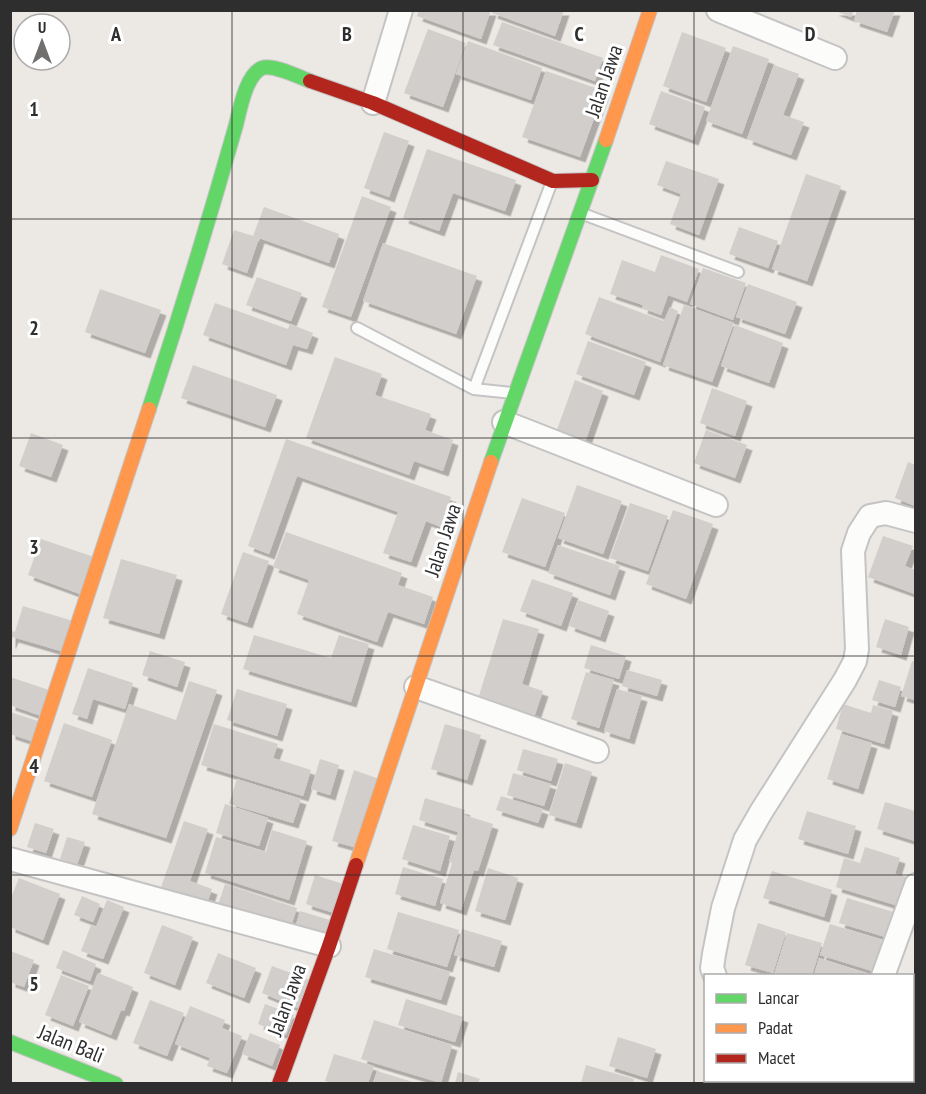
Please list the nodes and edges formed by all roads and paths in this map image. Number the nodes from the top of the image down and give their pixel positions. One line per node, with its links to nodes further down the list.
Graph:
1 (401, 10): 5 (street)
2 (650, 10): 6 (main road, Jalan Jawa)
3 (718, 10): 4 (street)
4 (835, 58)
5 (373, 103): 7 (main road); 18 (main road)
6 (592, 180): 7 (main road); 8 (main road, Jalan Jawa)
7 (553, 181): 11 (lane)
8 (580, 213): 9 (lane); 12 (main road, Jalan Jawa)
9 (738, 272)
10 (357, 328): 11 (lane)
11 (474, 389): 12 (lane)
12 (515, 393): 13 (main road, Jalan Jawa)
13 (504, 422): 14 (street); 16 (main road, Jalan Jawa)
14 (716, 505)
15 (915, 521): 23 (street)
16 (416, 687): 17 (street); 22 (main road, Jalan Jawa)
17 (597, 751)
18 (10, 830)
19 (10, 859): 22 (street)
20 (915, 885): 21 (street)
21 (909, 922): 24 (street)
22 (329, 946): 27 (main road, Jalan Jawa)
23 (715, 974)
24 (883, 974)
25 (10, 1042): 26 (main road, Jalan Bali)
26 (113, 1083)
27 (279, 1083)

